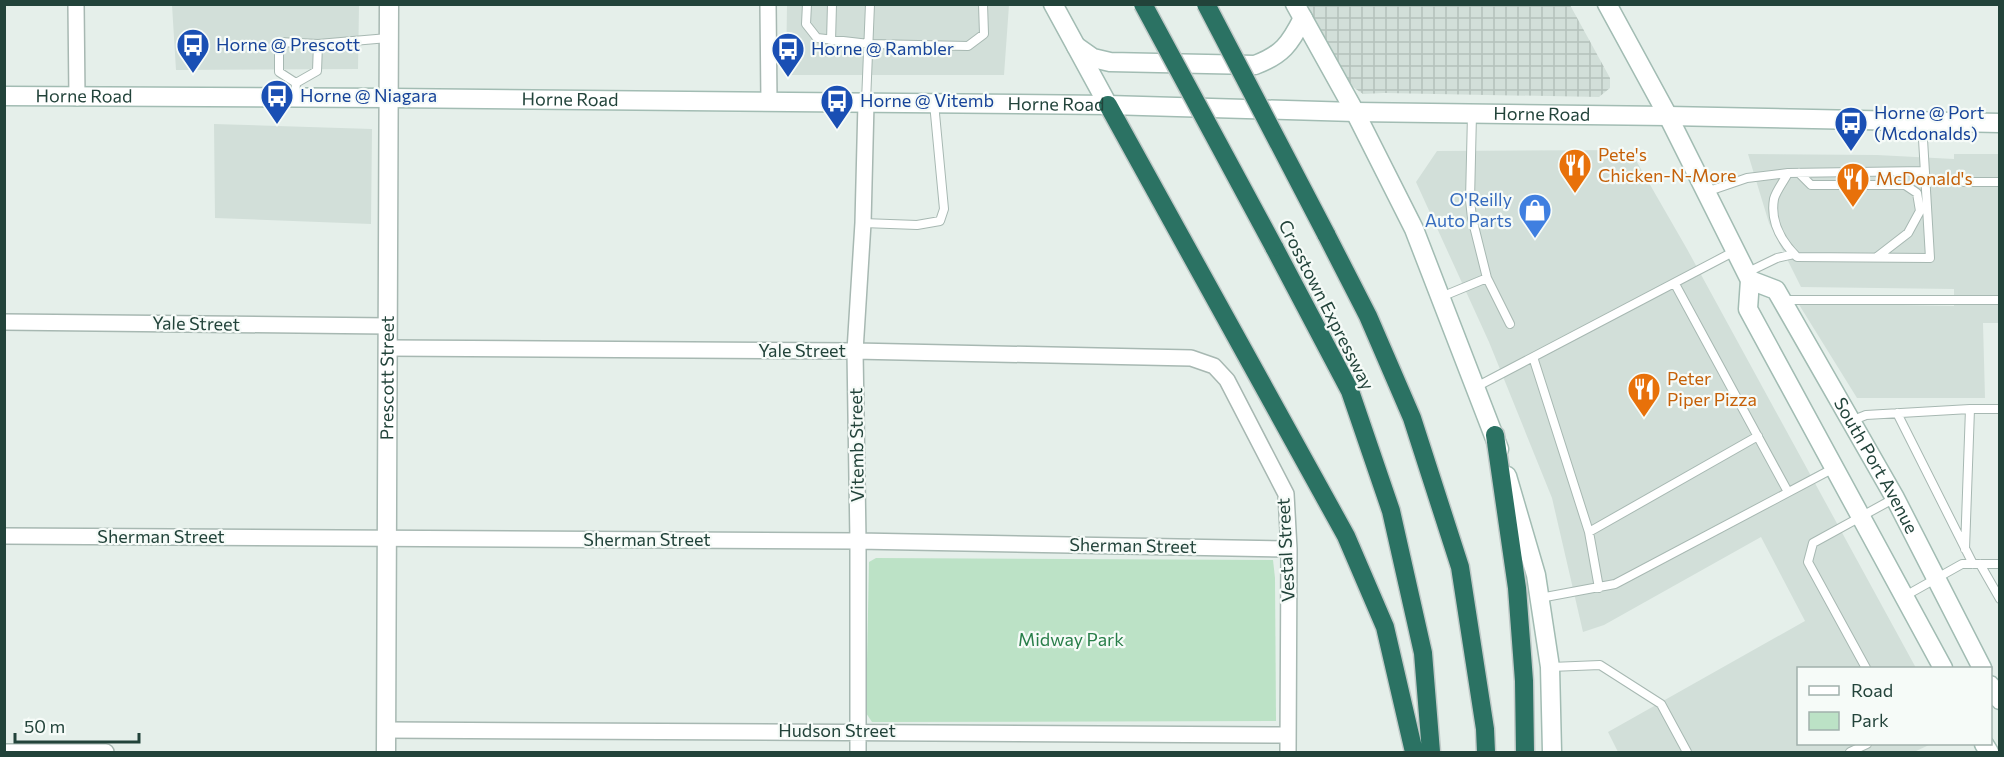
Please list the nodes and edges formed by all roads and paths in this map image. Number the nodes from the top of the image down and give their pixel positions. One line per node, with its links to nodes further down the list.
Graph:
1 (76, 4): 20 (street)
2 (389, 4): 13 (main road, Prescott Street)
3 (768, 4): 22 (street)
4 (807, 4): 14 (lane)
5 (832, 4): 14 (lane)
6 (870, 4): 16 (lane)
7 (983, 4): 16 (lane)
8 (1053, 4): 17 (main road)
9 (1143, 4): 94 (highway, Crosstown Expressway, bridge)
10 (1206, 4): 95 (highway, Crosstown Expressway, bridge)
11 (1607, 4): 28 (main road, South Port Avenue)
12 (1299, 11): 17 (main road); 26 (main road)
13 (389, 38): 15 (lane); 21 (main road, Prescott Street)
14 (831, 41): 16 (lane)
15 (318, 44): 18 (lane); 18 (lane)
16 (869, 44): 23 (lane)
17 (1076, 46): 25 (main road)
18 (295, 90): 20 (main road, Horne Road); 21 (main road, Horne Road)
19 (4, 96): 20 (main road, Horne Road)
20 (77, 98)
21 (389, 98): 22 (main road, Horne Road); 49 (main road, Prescott Street)
22 (769, 102): 23 (main road, Horne Road)
23 (866, 103): 24 (main road, Horne Road); 37 (street, Vitemb Street)
24 (934, 104): 25 (main road, Horne Road); 37 (lane)
25 (1108, 105): 26 (main road, Horne Road); 93 (highway)
26 (1355, 112): 27 (main road, Horne Road); 44 (main road)
27 (1472, 114): 28 (main road, Horne Road); 42 (lane)
28 (1668, 116): 29 (main road, Horne Road); 36 (main road, South Port Avenue)
29 (1922, 122): 30 (main road, Horne Road); 31 (lane)
30 (2000, 123)
31 (1925, 171): 33 (lane); 40 (lane)
32 (1788, 173): 33 (lane); 36 (lane); 39 (lane)
33 (1799, 173): 40 (lane)
34 (1964, 182): 35 (lane)
35 (2000, 182)
36 (1706, 192): 38 (main road, South Port Avenue)
37 (863, 224): 51 (street, Vitemb Street)
38 (1736, 251): 41 (main road, South Port Avenue); 43 (lane)
39 (1794, 254): 40 (lane); 41 (lane)
40 (1877, 257)
41 (1748, 276): 45 (main road, South Port Avenue); 61 (main road, South Port Avenue)
42 (1487, 278): 44 (lane); 48 (lane)
43 (1675, 284): 52 (lane); 60 (lane)
44 (1441, 297): 54 (main road)
45 (1782, 300): 46 (lane); 58 (main road, South Port Avenue)
46 (2000, 300)
47 (4, 322): 49 (street, Yale Street)
48 (1510, 324)
49 (388, 326): 50 (main road, Prescott Street)
50 (388, 348): 51 (street, Yale Street); 67 (main road, Prescott Street)
51 (855, 351): 53 (street, Yale Street); 68 (street, Vitemb Street)
52 (1533, 357): 54 (lane); 65 (lane)
53 (1214, 366): 69 (street, Vestal Street)
54 (1476, 387): 59 (main road)
55 (1970, 409): 56 (lane); 57 (lane); 70 (lane)
56 (2000, 410)
57 (1897, 413): 58 (lane); 70 (lane)
58 (1851, 421): 63 (main road, South Port Avenue)
59 (1495, 435): 76 (main road); 96 (highway)
60 (1758, 436): 62 (lane); 65 (lane)
61 (1834, 468): 62 (lane); 64 (main road, South Port Avenue)
62 (1788, 492): 74 (lane)
63 (1895, 498): 64 (lane); 73 (main road, South Port Avenue)
64 (1861, 517): 75 (main road, South Port Avenue); 79 (lane)
65 (1589, 532): 74 (lane)
66 (4, 536): 67 (street, Sherman Street)
67 (387, 539): 68 (street, Sherman Street); 84 (main road, Prescott Street)
68 (858, 541): 69 (street, Sherman Street); 85 (street, Vitemb Street)
69 (1289, 549): 86 (street, Vestal Street)
70 (1965, 549): 71 (lane)
71 (1977, 564): 72 (lane); 73 (lane); 77 (lane)
72 (2000, 564)
73 (1935, 579): 75 (lane); 81 (main road, South Port Avenue)
74 (1599, 588): 76 (lane)
75 (1904, 597): 80 (main road, South Port Avenue)
76 (1539, 598): 78 (main road)
77 (2000, 598)
78 (1550, 667): 97 (main road); 98 (lane)
79 (1865, 667)
80 (1943, 667)
81 (1981, 667)
82 (1992, 687): 83 (main road)
83 (2000, 700)
84 (386, 730): 85 (street, Hudson Street); 90 (main road, Prescott Street)
85 (858, 731): 86 (street, Hudson Street); 91 (street, Vitemb Street)
86 (1288, 735): 92 (street, Vestal Street)
87 (1865, 745): 99 (lane)
88 (4, 752): 89 (street)
89 (106, 753)
90 (386, 753)
91 (858, 753)
92 (1288, 753)
93 (1414, 753)
94 (1431, 753)
95 (1486, 753)
96 (1525, 753)
97 (1552, 753)
98 (1687, 753)
99 (1851, 753)

